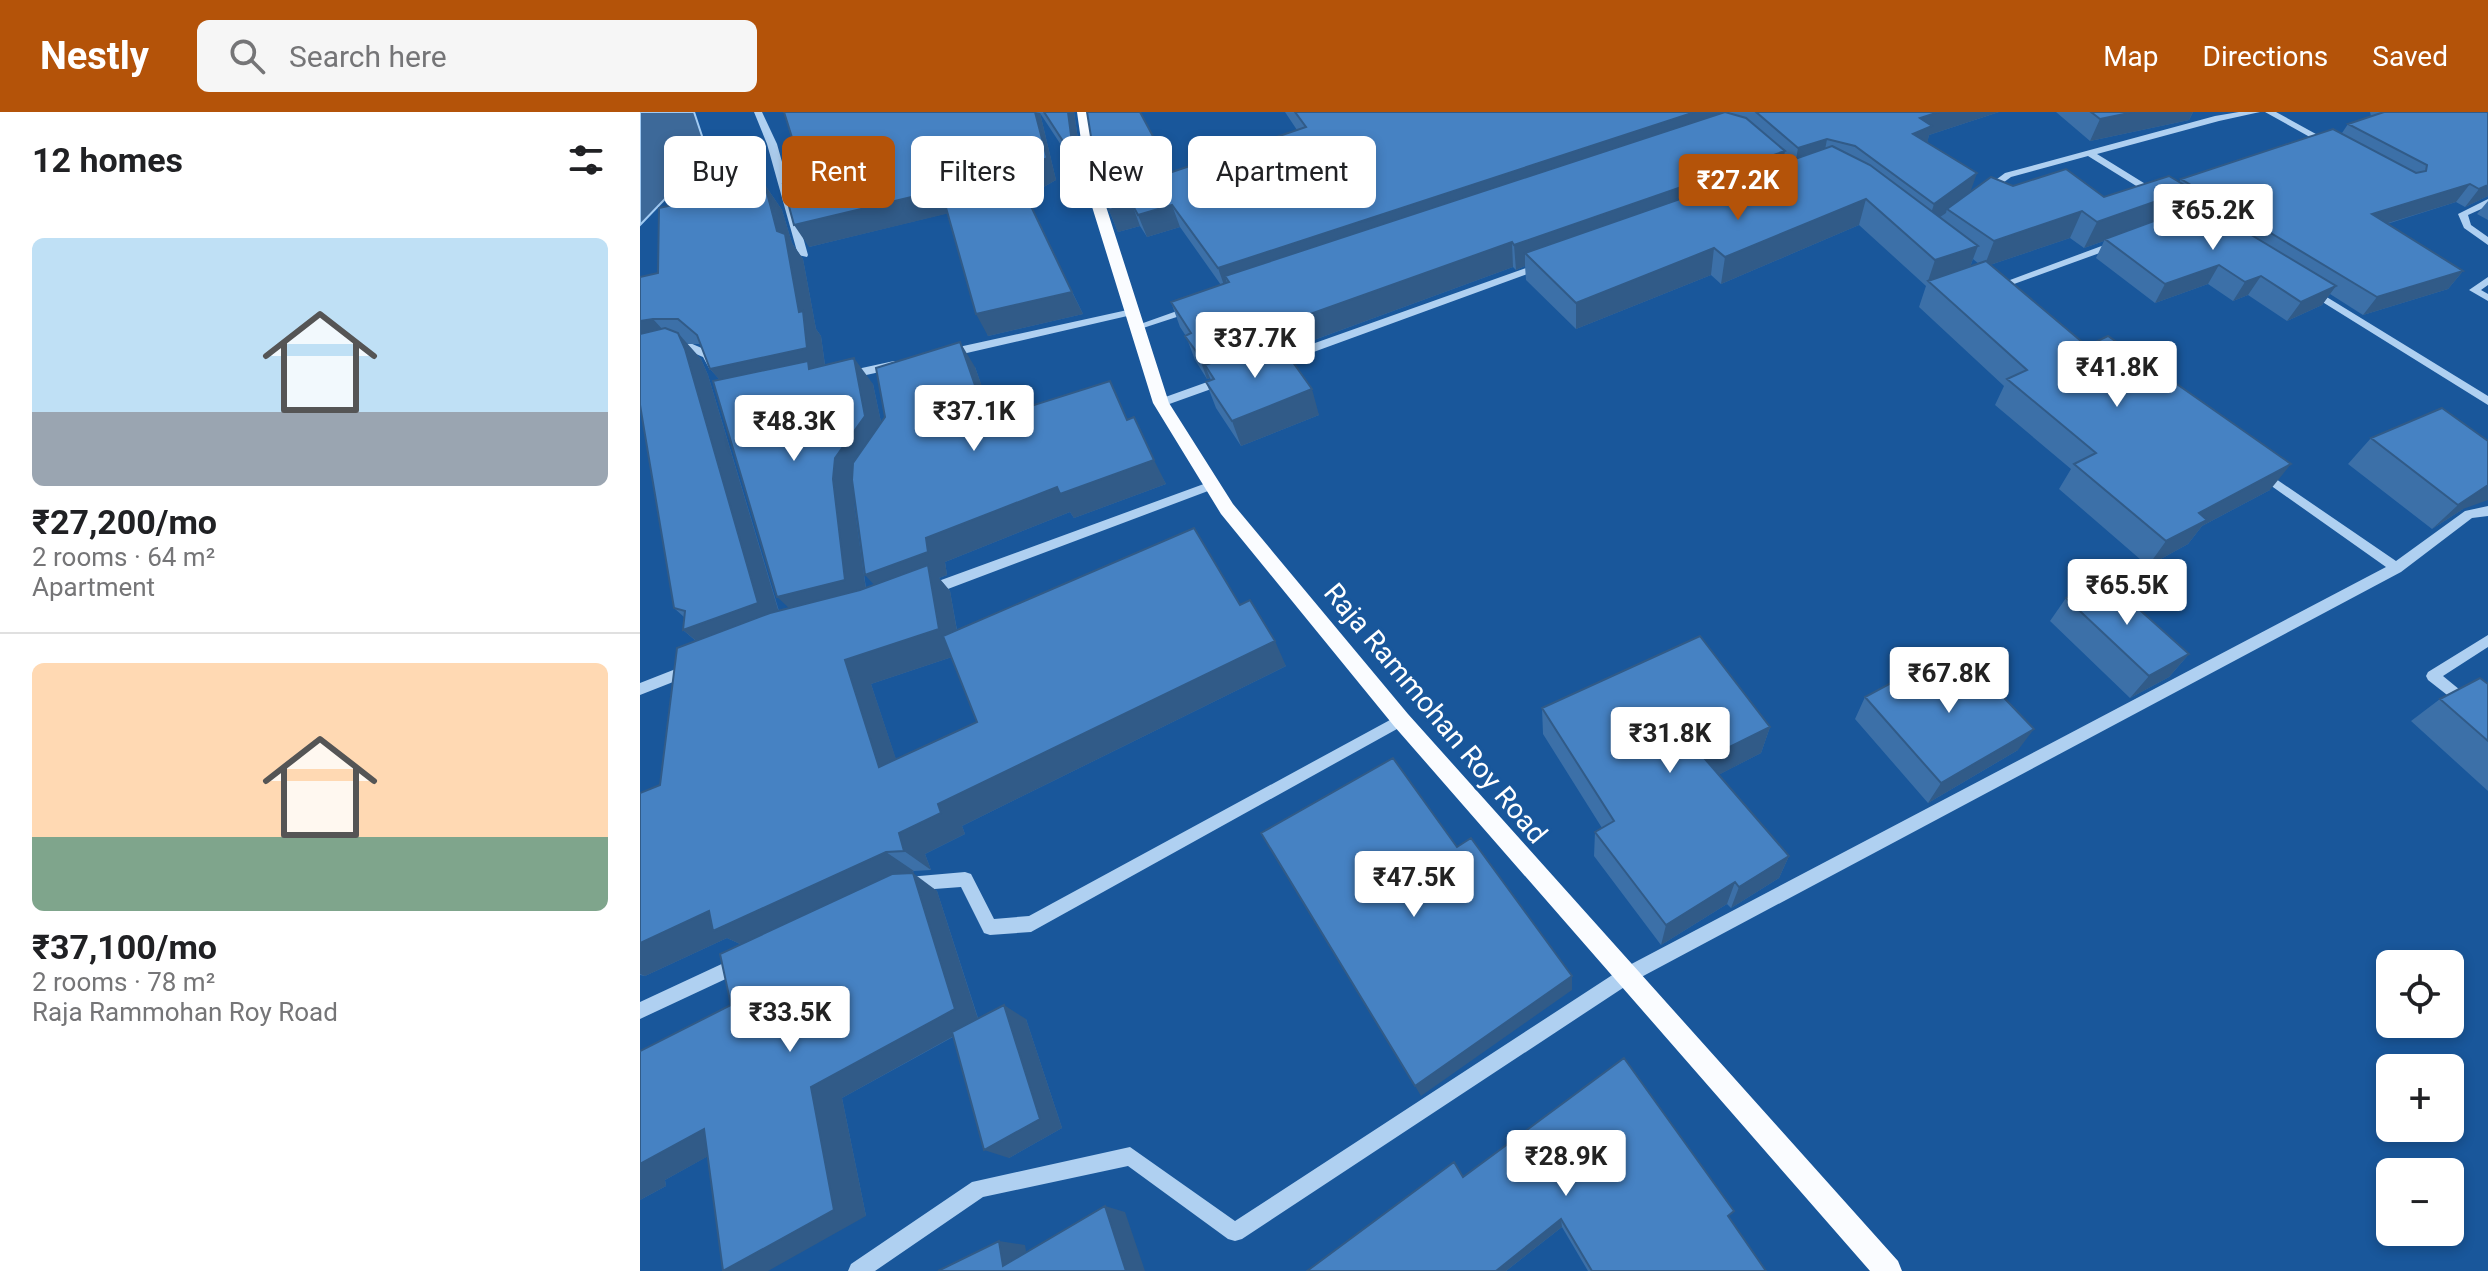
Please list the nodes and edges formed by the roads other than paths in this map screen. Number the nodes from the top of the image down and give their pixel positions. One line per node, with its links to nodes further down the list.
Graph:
1 (758, 112): 14 (street)
2 (1083, 112): 23 (main road, Raja Rammohan Roy Road)
3 (2256, 112): 6 (street)
4 (2269, 112): 5 (street)
5 (2338, 149)
6 (2088, 152): 7 (street); 9 (street)
7 (1974, 201)
8 (2488, 202): 13 (street)
9 (2191, 216): 10 (street); 11 (street)
10 (2176, 221)
11 (2204, 224)
12 (2132, 238): 19 (street)
13 (2488, 242)
14 (803, 255)
15 (1550, 262): 27 (street)
16 (1987, 278): 19 (street)
17 (2488, 280): 21 (street)
18 (2299, 283): 33 (street)
19 (1999, 286): 20 (street)
20 (2012, 295)
21 (2488, 298)
22 (1196, 307): 23 (street)
23 (1134, 320): 25 (street); 34 (main road, Raja Rammohan Roy Road)
24 (640, 358): 29 (street)
25 (925, 358)
26 (910, 361): 28 (street)
27 (1265, 365)
28 (880, 368): 31 (street); 32 (street)
29 (717, 374)
30 (1235, 376): 34 (street)
31 (834, 378)
32 (883, 382)
33 (2488, 401)
34 (1161, 403): 36 (main road, Raja Rammohan Roy Road)
35 (2243, 459): 38 (street)
36 (1212, 485): 39 (street); 43 (main road, Raja Rammohan Roy Road)
37 (2488, 511): 38 (street)
38 (2396, 568): 47 (street)
39 (907, 598)
40 (2488, 640): 44 (street)
41 (710, 662): 42 (street)
42 (640, 689)
43 (1401, 720): 45 (street); 47 (main road, Raja Rammohan Roy Road)
44 (2488, 721)
45 (888, 894)
46 (751, 958): 48 (street)
47 (1626, 976): 49 (street); 50 (main road, Raja Rammohan Roy Road)
48 (640, 1011)
49 (858, 1271)
50 (1888, 1271)

